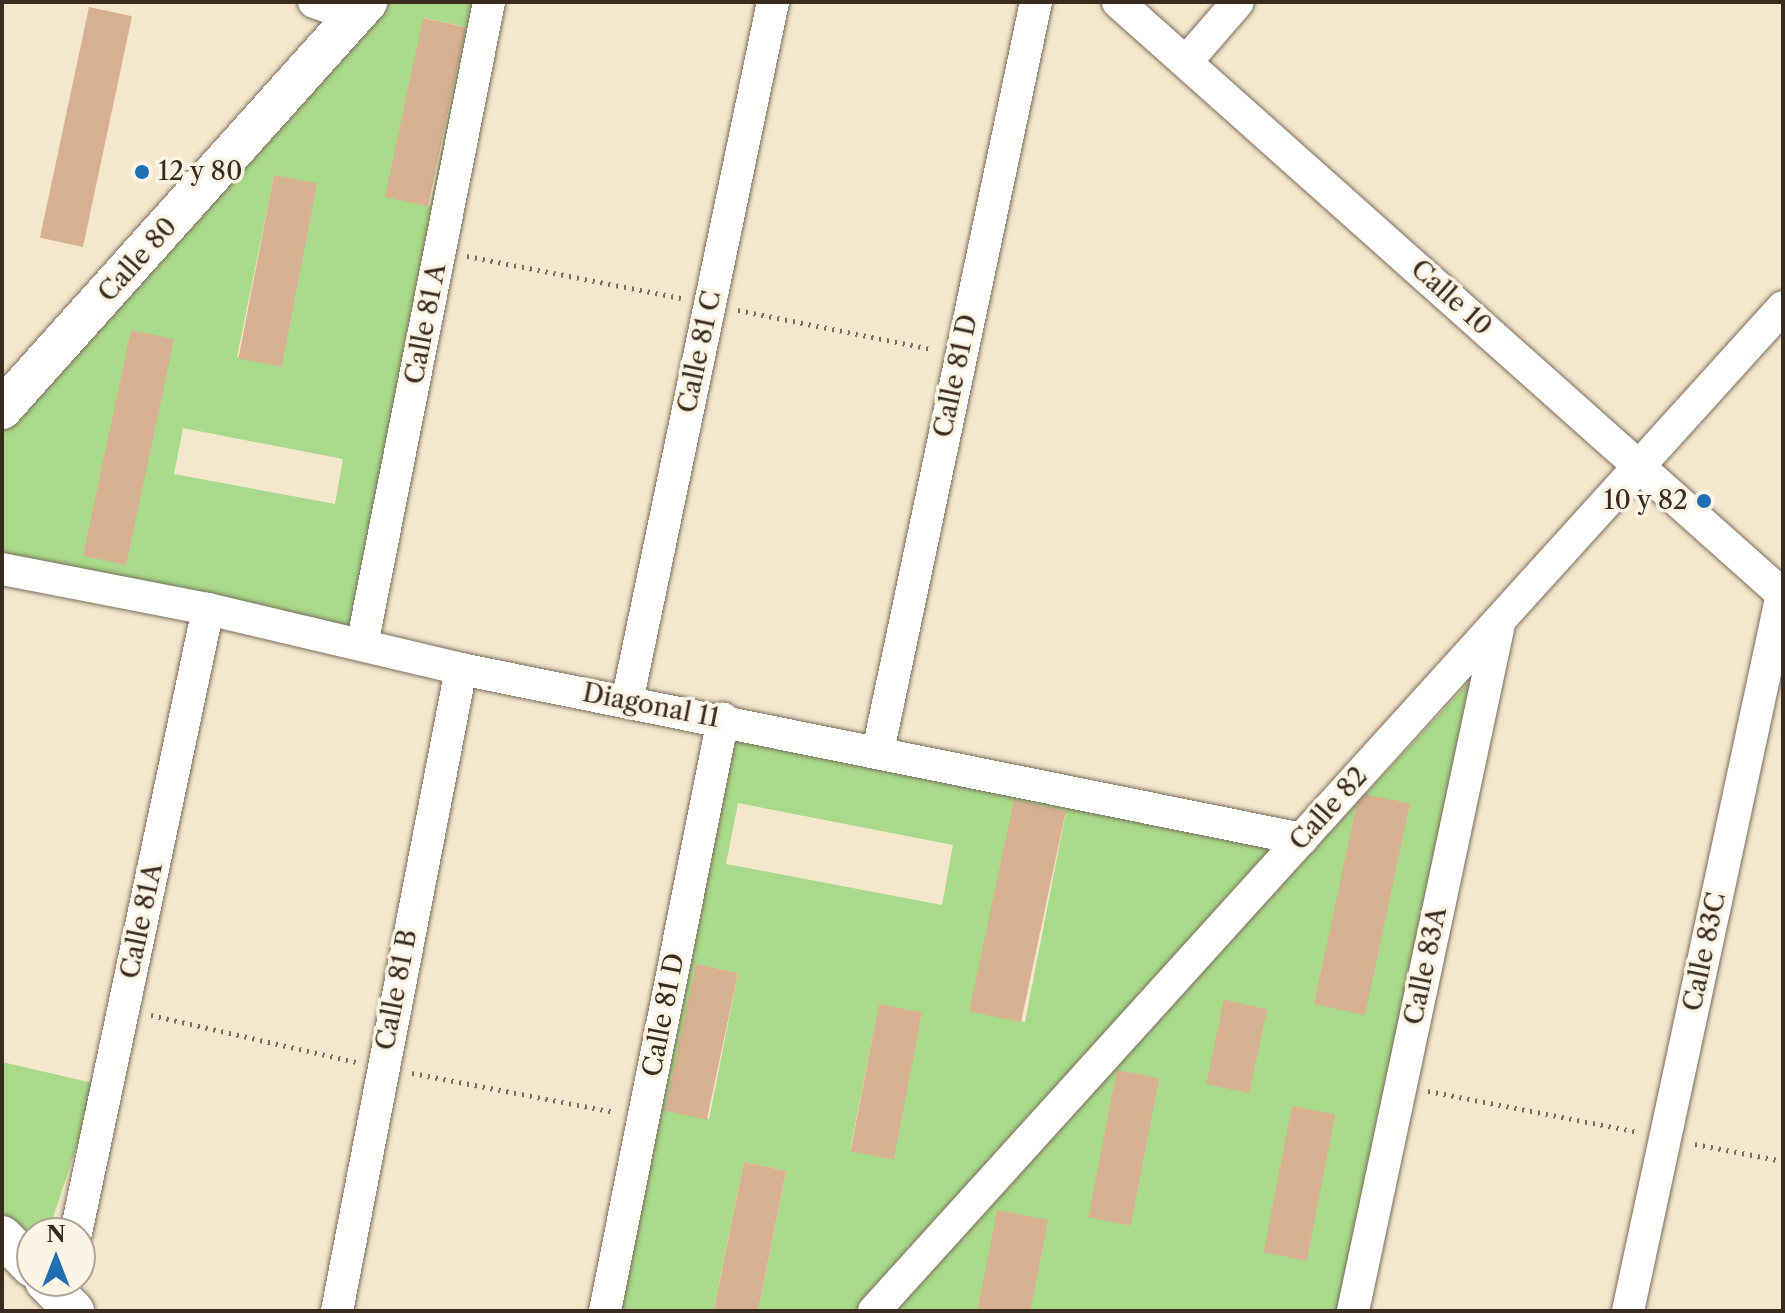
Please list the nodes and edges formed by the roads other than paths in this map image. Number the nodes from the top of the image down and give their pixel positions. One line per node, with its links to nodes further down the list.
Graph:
1 (314, 2): 7 (street)
2 (489, 2): 16 (street, Calle 81 A)
3 (773, 2): 18 (street, Calle 81 C)
4 (1036, 2): 20 (street, Calle 81 D)
5 (1118, 2): 8 (street, Calle 10)
6 (1238, 2): 8 (street)
7 (360, 9): 10 (street, Calle 80)
8 (1186, 62): 11 (street, Calle 10)
9 (1783, 307): 11 (street, Calle 82)
10 (2, 409)
11 (1639, 466): 13 (street, Calle 10); 15 (street, Calle 82)
12 (2, 569): 14 (street, Diagonal 11)
13 (1783, 594): 29 (street, Calle 83C)
14 (208, 609): 16 (street, Diagonal 11); 22 (street, Calle 81A)
15 (1499, 620): 21 (street, Calle 82); 28 (street, Calle 83A)
16 (362, 645): 17 (street, Diagonal 11)
17 (461, 669): 18 (street, Diagonal 11); 25 (street, Calle 81 B)
18 (627, 702): 19 (street, Diagonal 11)
19 (723, 719): 20 (street, Diagonal 11); 26 (street, Calle 81 D)
20 (878, 751): 21 (street, Diagonal 11)
21 (1302, 839): 27 (street, Calle 82)
22 (79, 1217)
23 (2, 1236): 24 (street)
24 (16, 1250)
25 (337, 1311)
26 (605, 1311)
27 (874, 1311)
28 (1353, 1311)
29 (1628, 1311)

